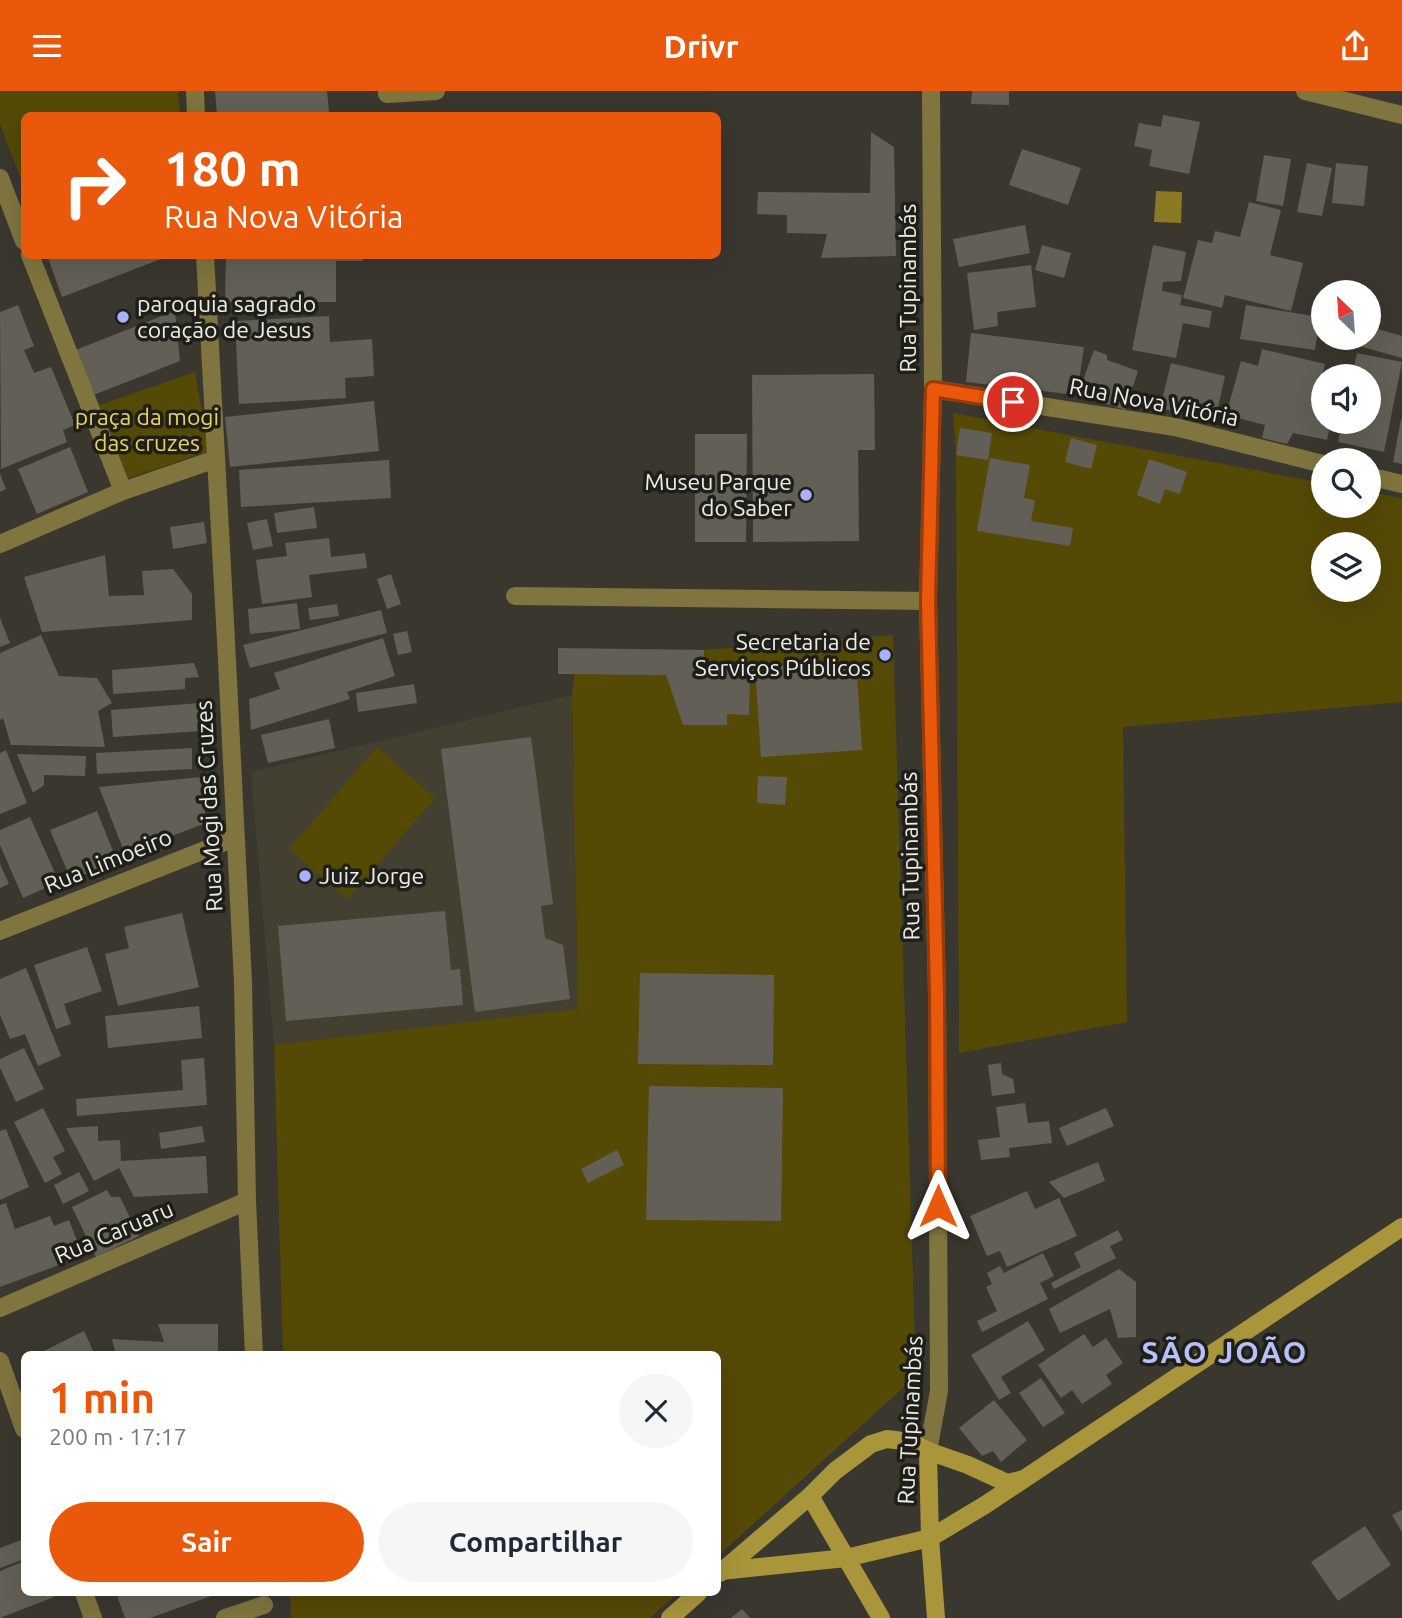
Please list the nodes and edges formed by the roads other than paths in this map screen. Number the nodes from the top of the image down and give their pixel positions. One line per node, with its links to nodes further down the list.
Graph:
1 (195, 91): 6 (street)
2 (387, 91): 3 (street)
3 (436, 91)
4 (931, 91): 12 (street, Rua Tupinambás)
5 (1305, 91): 7 (street)
6 (197, 112)
7 (1402, 115)
8 (0, 178): 9 (street)
9 (21, 233)
10 (32, 259): 17 (street)
11 (205, 259): 13 (street, Rua Mogi das Cruzes)
12 (933, 389): 14 (street, Rua Nova Vitória); 20 (street, Rua Tupinambás)
13 (216, 459): 17 (street); 21 (street, Rua Mogi das Cruzes)
14 (1311, 461)
15 (1381, 479): 16 (street)
16 (1402, 484)
17 (123, 491): 18 (street)
18 (0, 544)
19 (515, 596): 20 (street)
20 (928, 601): 29 (street, Rua Tupinambás)
21 (235, 838): 22 (street, Rua Limoeiro); 23 (street, Rua Mogi das Cruzes)
22 (0, 930)
23 (247, 1201): 25 (street, Rua Caruaru); 26 (street, Rua Mogi das Cruzes)
24 (1402, 1227): 30 (street)
25 (0, 1308)
26 (254, 1351)
27 (0, 1361): 28 (street)
28 (21, 1420)
29 (928, 1451): 30 (street); 31 (street); 32 (street, Rua Tupinambás)
30 (1024, 1479): 32 (street)
31 (810, 1496): 33 (street); 34 (street)
32 (930, 1538): 33 (street); 43 (street, Rua Tupinambás)
33 (846, 1558): 35 (street); 42 (street)
34 (721, 1572)
35 (721, 1573)
36 (85, 1596): 39 (street)
37 (695, 1596): 41 (street)
38 (264, 1605): 40 (street)
39 (93, 1618)
40 (225, 1618)
41 (670, 1618)
42 (881, 1618)
43 (936, 1618)

